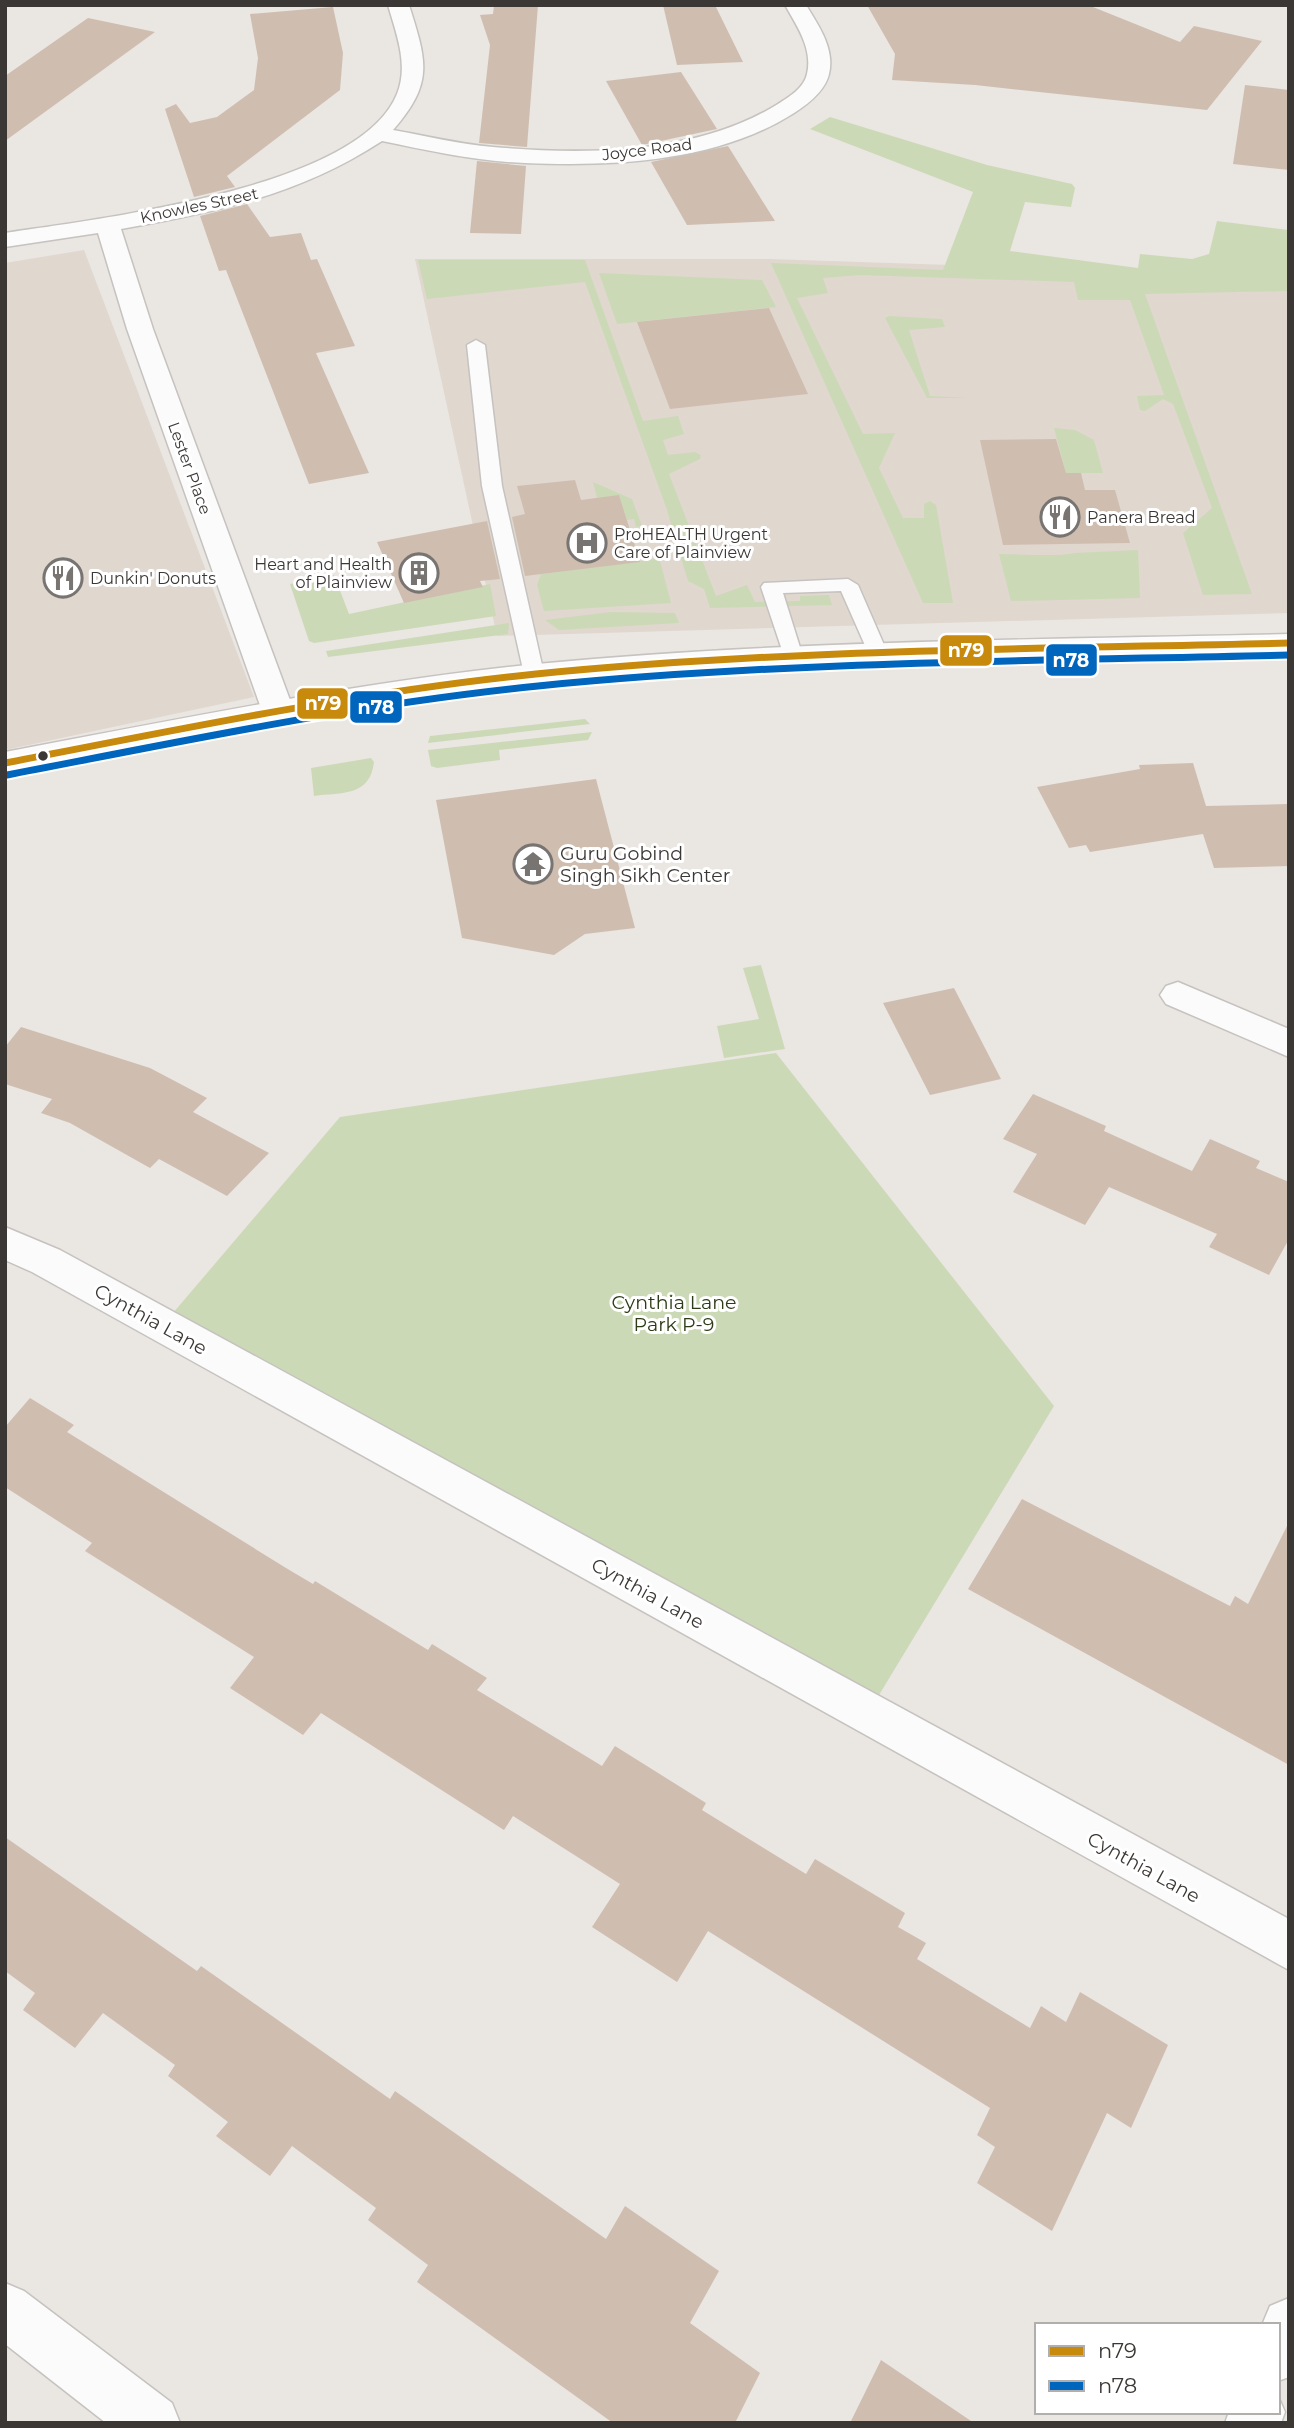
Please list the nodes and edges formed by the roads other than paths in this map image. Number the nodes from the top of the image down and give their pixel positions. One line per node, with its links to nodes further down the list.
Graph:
1 (398, 5): 3 (street)
2 (795, 5): 3 (street, Joyce Road)
3 (380, 134): 4 (street, Knowles Street)
4 (107, 223): 5 (street, Knowles Street); 11 (street, Lester Place)
5 (5, 240)
6 (476, 345): 10 (lane)
7 (1289, 643): 8 (street)
8 (878, 654): 9 (street); 9 (lane)
9 (793, 657): 10 (street)
10 (534, 674): 11 (street)
11 (278, 711): 12 (street)
12 (5, 763)
13 (1178, 995): 14 (street)
14 (1289, 1044)
15 (5, 1243): 16 (street, Cynthia Lane)
16 (1289, 1947)
17 (5, 2310): 20 (street)
18 (1289, 2325): 19 (street)
19 (1280, 2349)
20 (152, 2423)

